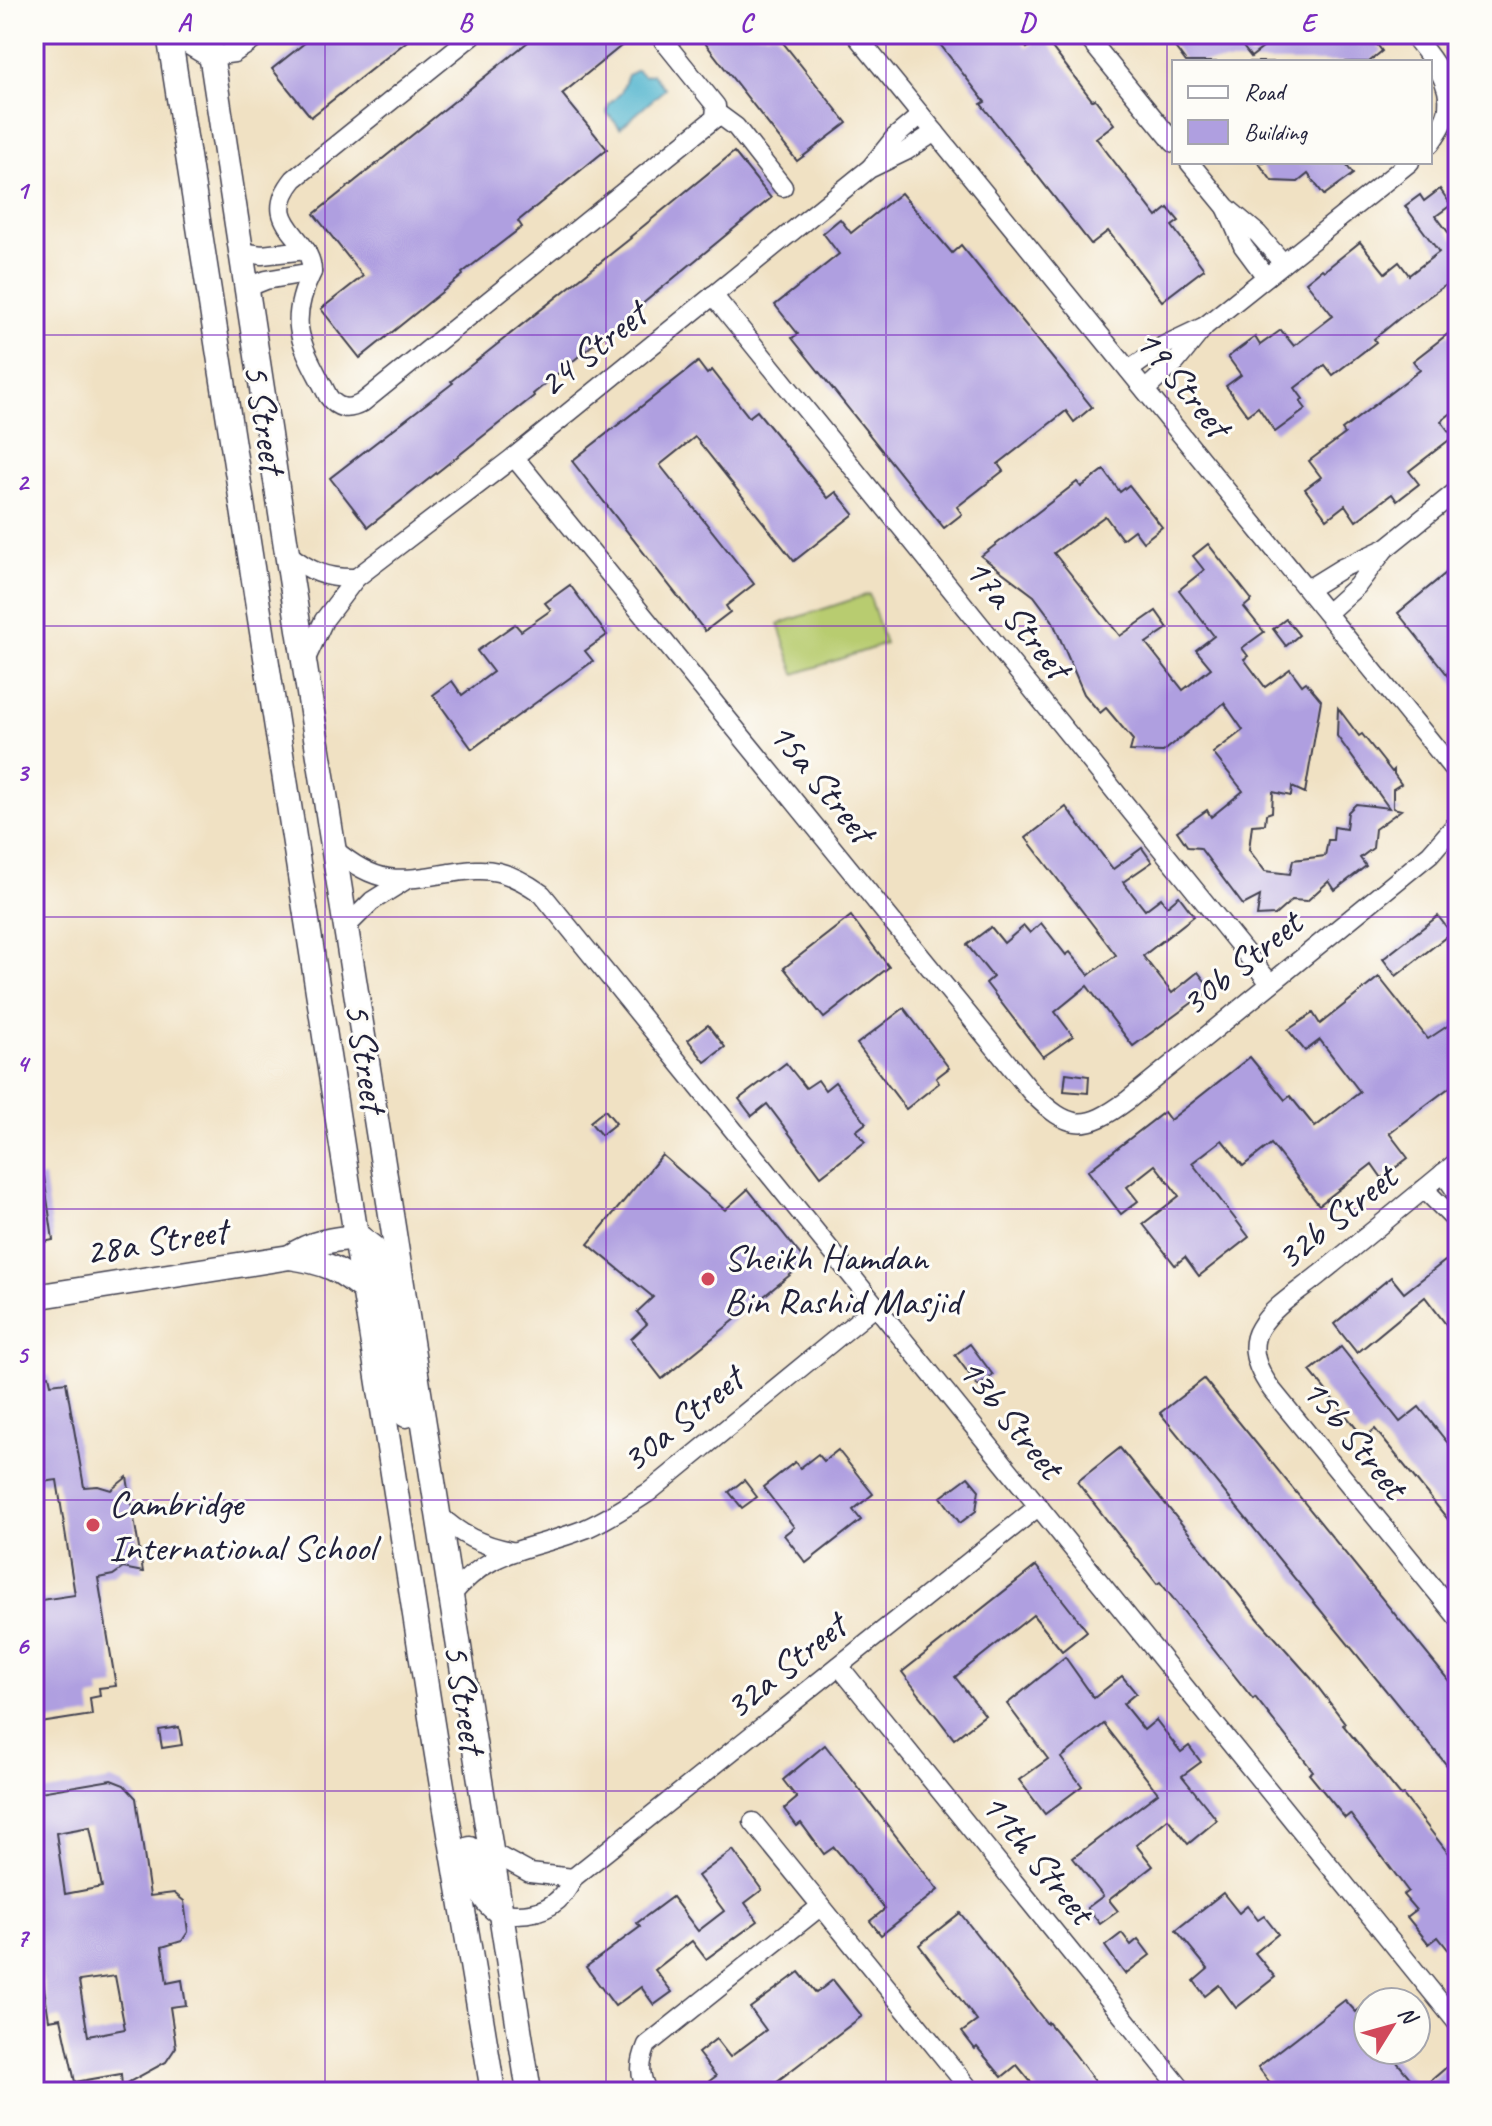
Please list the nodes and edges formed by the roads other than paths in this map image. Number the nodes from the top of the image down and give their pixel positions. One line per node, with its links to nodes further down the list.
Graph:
1 (169, 34): 51 (street, 5 Street)
2 (187, 34): 9 (street)
3 (263, 34): 9 (street)
4 (474, 34): 20 (street)
5 (658, 34): 10 (street)
6 (855, 34): 11 (street, 19 Street)
7 (1085, 34): 13 (street)
8 (1412, 34): 14 (street)
9 (210, 45): 21 (street, 5 Street)
10 (717, 113): 18 (street); 23 (street)
11 (921, 115): 12 (street, 19 Street); 17 (street)
12 (935, 132): 17 (street); 28 (street, 19 Street)
13 (1172, 141)
14 (1432, 141)
15 (1191, 164): 19 (street)
16 (1407, 164): 22 (street)
17 (869, 169): 26 (street, 24 Street)
18 (783, 187)
19 (1226, 207): 22 (street); 24 (street)
20 (306, 250): 21 (street); 23 (street)
21 (241, 252): 25 (street, 5 Street)
22 (1283, 263): 24 (street)
23 (312, 272): 25 (street)
24 (1266, 277): 27 (street)
25 (246, 288): 33 (street, 5 Street)
26 (713, 295): 30 (street, 24 Street); 45 (street, 17a Street)
27 (1205, 326): 28 (street); 29 (street)
28 (1129, 370): 29 (street, 19 Street)
29 (1145, 390): 35 (street, 19 Street)
30 (514, 457): 34 (street, 24 Street); 46 (street, 15a Street)
31 (1454, 502): 32 (street)
32 (1386, 548): 35 (street); 36 (street)
33 (287, 553): 34 (street); 37 (street, 5 Street)
34 (356, 578): 37 (street, 24 Street)
35 (1308, 589): 36 (street, 19 Street)
36 (1327, 613): 38 (street, 19 Street)
37 (304, 663): 41 (street, 5 Street)
38 (1458, 775)
39 (1458, 822): 42 (street)
40 (1458, 840): 42 (street)
41 (334, 849): 43 (street, 13b Street); 44 (street, 5 Street)
42 (1430, 854): 45 (street, 30b Street)
43 (404, 881): 44 (street, 13b Street); 55 (street, 13b Street)
44 (345, 928): 57 (street, 5 Street)
45 (1270, 983): 46 (street, 30b Street)
46 (1094, 1122)
47 (1451, 1167): 48 (street, 32b Street); 49 (street)
48 (1424, 1189): 50 (street); 56 (street, 32b Street)
49 (1458, 1194)
50 (1458, 1223)
51 (359, 1237): 52 (street, 28a Street); 53 (street, 5 Street); 57 (street)
52 (290, 1257): 53 (street, 28a Street); 54 (street, 28a Street)
53 (368, 1293): 64 (street, 5 Street)
54 (34, 1297)
55 (876, 1306): 58 (street, 13b Street); 60 (street, 30a Street)
56 (1260, 1328): 62 (street, 15b Street)
57 (431, 1467): 59 (street, 5 Street)
58 (1039, 1506): 63 (street, 32a Street); 70 (street, 13b Street)
59 (438, 1514): 60 (street, 30a Street); 61 (street, 5 Street)
60 (511, 1551): 61 (street, 30a Street)
61 (450, 1597): 66 (street, 5 Street)
62 (1458, 1618)
63 (839, 1666): 67 (street, 32a Street); 75 (street, 11th Street)
64 (426, 1683): 69 (street); 71 (street, 5 Street)
65 (753, 1822): 68 (street)
66 (493, 1853): 67 (street); 69 (street, 5 Street)
67 (573, 1878): 69 (street, 32a Street)
68 (821, 1906): 73 (street); 74 (street)
69 (502, 1913): 72 (street, 5 Street)
70 (1458, 2024)
71 (493, 2092)
72 (529, 2092)
73 (648, 2092)
74 (972, 2092)
75 (1184, 2092)

